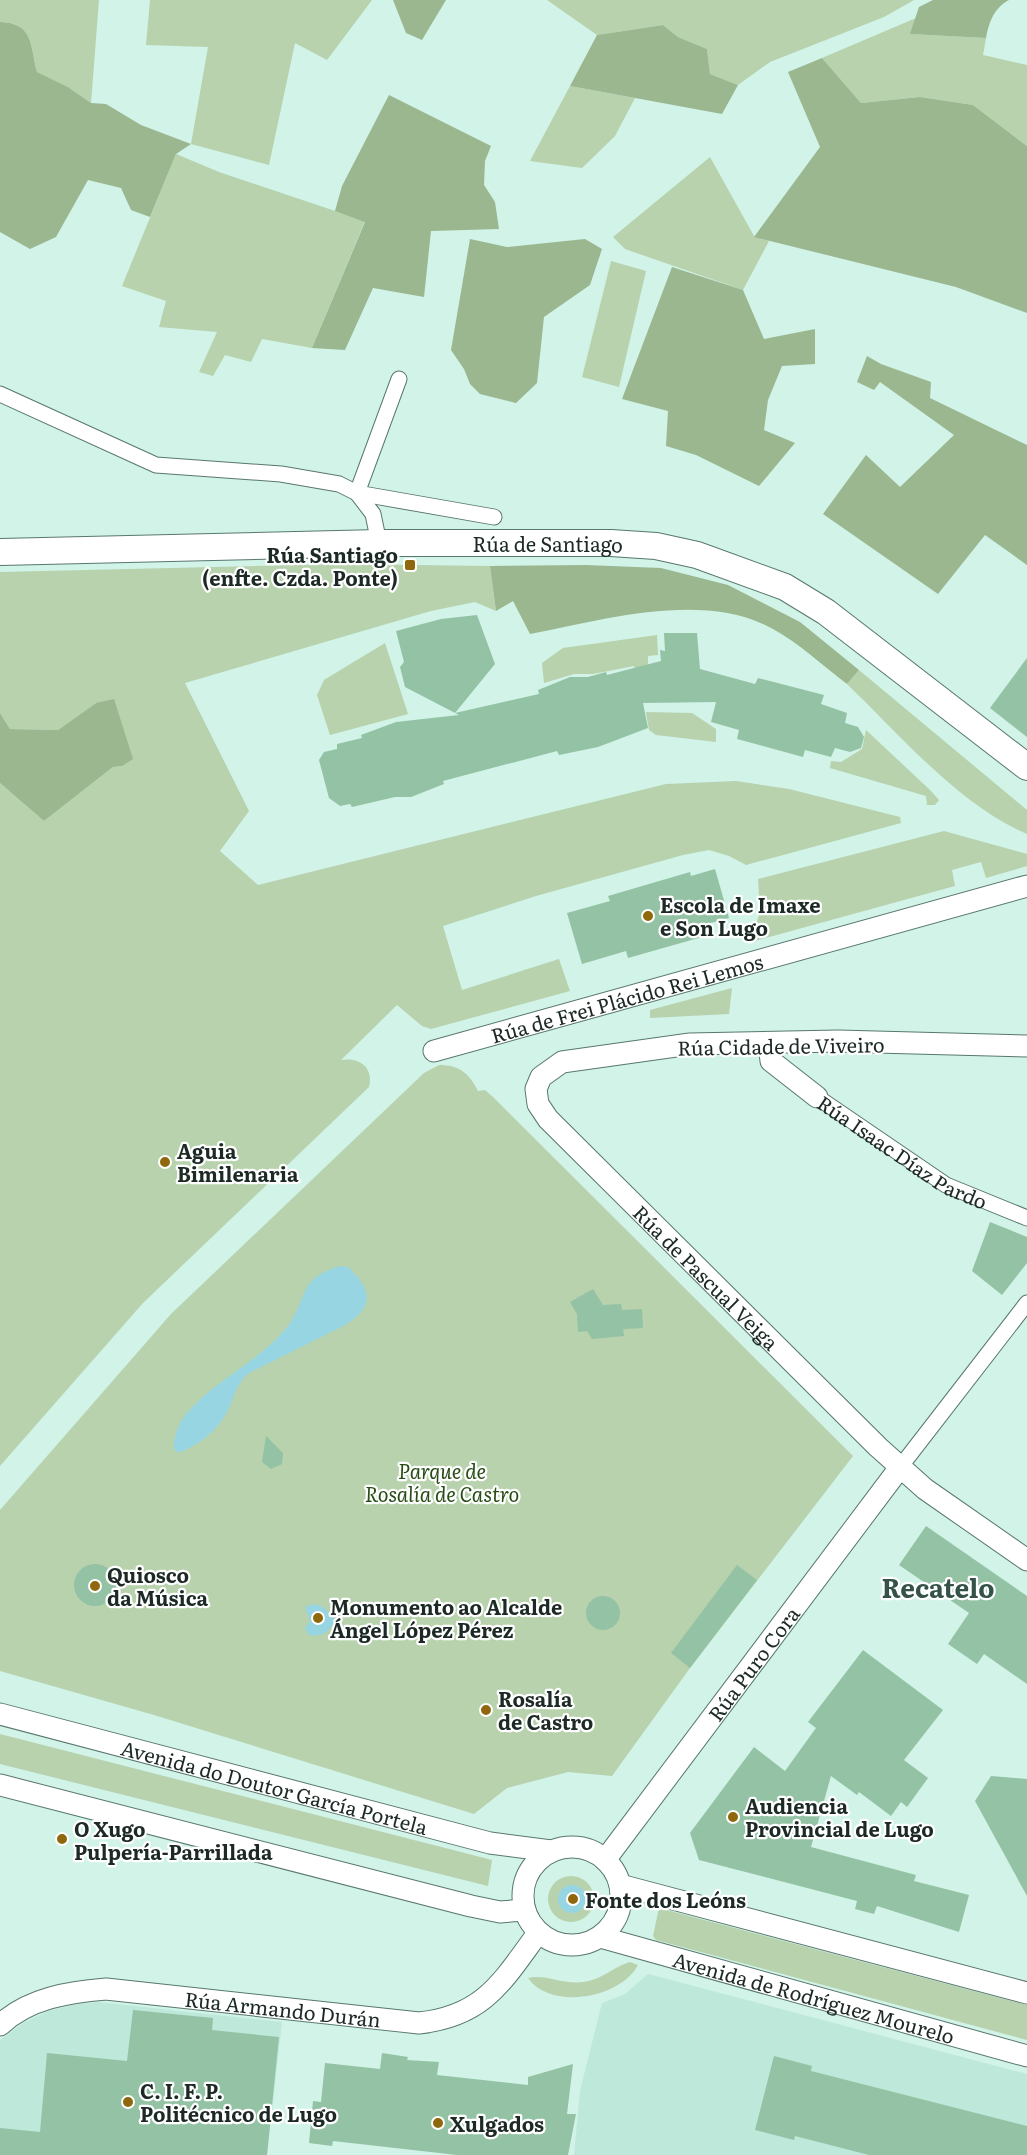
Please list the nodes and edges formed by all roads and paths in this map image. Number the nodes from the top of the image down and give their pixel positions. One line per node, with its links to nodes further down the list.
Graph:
1 (399, 379): 3 (street)
2 (0, 394): 3 (street)
3 (357, 494): 4 (street); 5 (street)
4 (494, 517)
5 (379, 543): 6 (street, Rúa de Santiago); 7 (street, Rúa de Santiago)
6 (0, 552)
7 (1027, 767)
8 (1027, 886): 11 (street, Rúa de Frei Plácido Rei Lemos)
9 (769, 1043): 10 (street, Rúa Cidade de Viveiro); 12 (street, Rúa Cidade de Viveiro); 13 (street, Rúa Isaac Díaz Pardo)
10 (1027, 1046)
11 (434, 1051)
12 (541, 1077): 16 (street, Rúa de Pascual Veiga)
13 (817, 1097): 14 (street, Rúa Isaac Díaz Pardo)
14 (1027, 1218)
15 (1027, 1303): 16 (street)
16 (901, 1466): 17 (street, Rúa de Pascual Veiga); 21 (street, Rúa Puro Cora)
17 (1027, 1560)
18 (0, 1714): 20 (street, Avenida do Doutor García Portela)
19 (0, 1785): 23 (street)
20 (551, 1851): 21 (street); 23 (street)
21 (605, 1860): 22 (street)
22 (620, 1885): 25 (street); 26 (street)
23 (524, 1910): 24 (street)
24 (538, 1933): 25 (street); 27 (street, Rúa Armando Durán)
25 (600, 1937): 28 (street, Avenida de Rodríguez Mourelo)
26 (1027, 1993)
27 (2, 2020)
28 (1027, 2056)

